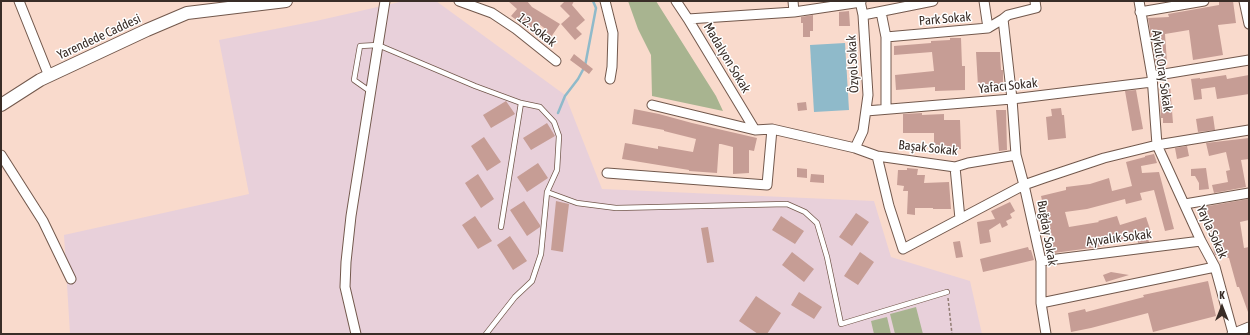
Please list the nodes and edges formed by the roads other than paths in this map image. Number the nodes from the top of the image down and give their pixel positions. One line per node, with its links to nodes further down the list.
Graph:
1 (19, 1): 27 (street)
2 (284, 1): 27 (main road, Yarendede Caddesi)
3 (385, 1): 24 (street)
4 (459, 1): 26 (street, 12. Sokak)
5 (605, 1): 28 (street)
6 (676, 1): 19 (street, Madalyon Sokak)
7 (793, 1): 15 (street)
8 (860, 1): 15 (street); 18 (street, Özyol Sokak)
9 (933, 1): 16 (street)
10 (984, 1): 22 (street)
11 (1035, 1): 20 (street, Park Sokak)
12 (1138, 1): 17 (street, Aykut Oray Sokak)
13 (1204, 1): 17 (street)
14 (1244, 1): 21 (street)
15 (794, 12): 19 (street)
16 (881, 12): 18 (street); 23 (street)
17 (1140, 12): 29 (street, Aykut Oray Sokak)
18 (863, 15): 36 (street, Özyol Sokak)
19 (688, 19): 38 (street, Madalyon Sokak)
20 (1003, 19): 22 (street, Park Sokak); 31 (street)
21 (1249, 24)
22 (988, 28): 23 (street, Park Sokak)
23 (886, 37): 35 (street)
24 (378, 45): 30 (street); 30 (lane); 32 (lane)
25 (1249, 60): 29 (street, Yafacı Sokak)
26 (556, 61)
27 (49, 76): 33 (main road, Yarendede Caddesi)
28 (610, 79)
29 (1152, 79): 31 (street, Yafacı Sokak); 40 (street, Aykut Oray Sokak)
30 (371, 92): 60 (street)
31 (1012, 99): 35 (street, Yafacı Sokak); 44 (street)
32 (521, 103): 48 (lane); 52 (lane)
33 (1, 105)
34 (652, 105): 38 (street, Başak Sokak)
35 (886, 109): 36 (street, Yafacı Sokak)
36 (866, 111): 41 (street, Özyol Sokak)
37 (772, 129): 38 (street, Başak Sokak); 41 (street, Başak Sokak); 46 (street)
38 (755, 130)
39 (1249, 130): 40 (street)
40 (1157, 145): 47 (street); 50 (street, Yayla Sokak)
41 (855, 148): 43 (street, Başak Sokak)
42 (1, 155): 56 (street)
43 (877, 156): 45 (street, Başak Sokak); 51 (street)
44 (1016, 156): 45 (street, Başak Sokak); 47 (street)
45 (955, 167): 51 (street)
46 (608, 173)
47 (1024, 185): 51 (street); 54 (street, Buğday Sokak)
48 (547, 192): 57 (lane); 61 (lane)
49 (1249, 193): 50 (street)
50 (1185, 204): 53 (street, Yayla Sokak)
51 (960, 218)
52 (500, 227)
53 (1201, 241): 54 (street, Ayvalık Sokak); 55 (street, Yayla Sokak)
54 (1041, 261): 58 (street, Buğday Sokak)
55 (1215, 268): 58 (street); 63 (street, Yayla Sokak)
56 (71, 280)
57 (947, 292)
58 (1041, 303): 62 (street, Buğday Sokak)
59 (1249, 327): 63 (street)
60 (356, 334)
61 (486, 334)
62 (1046, 334)
63 (1232, 334)

